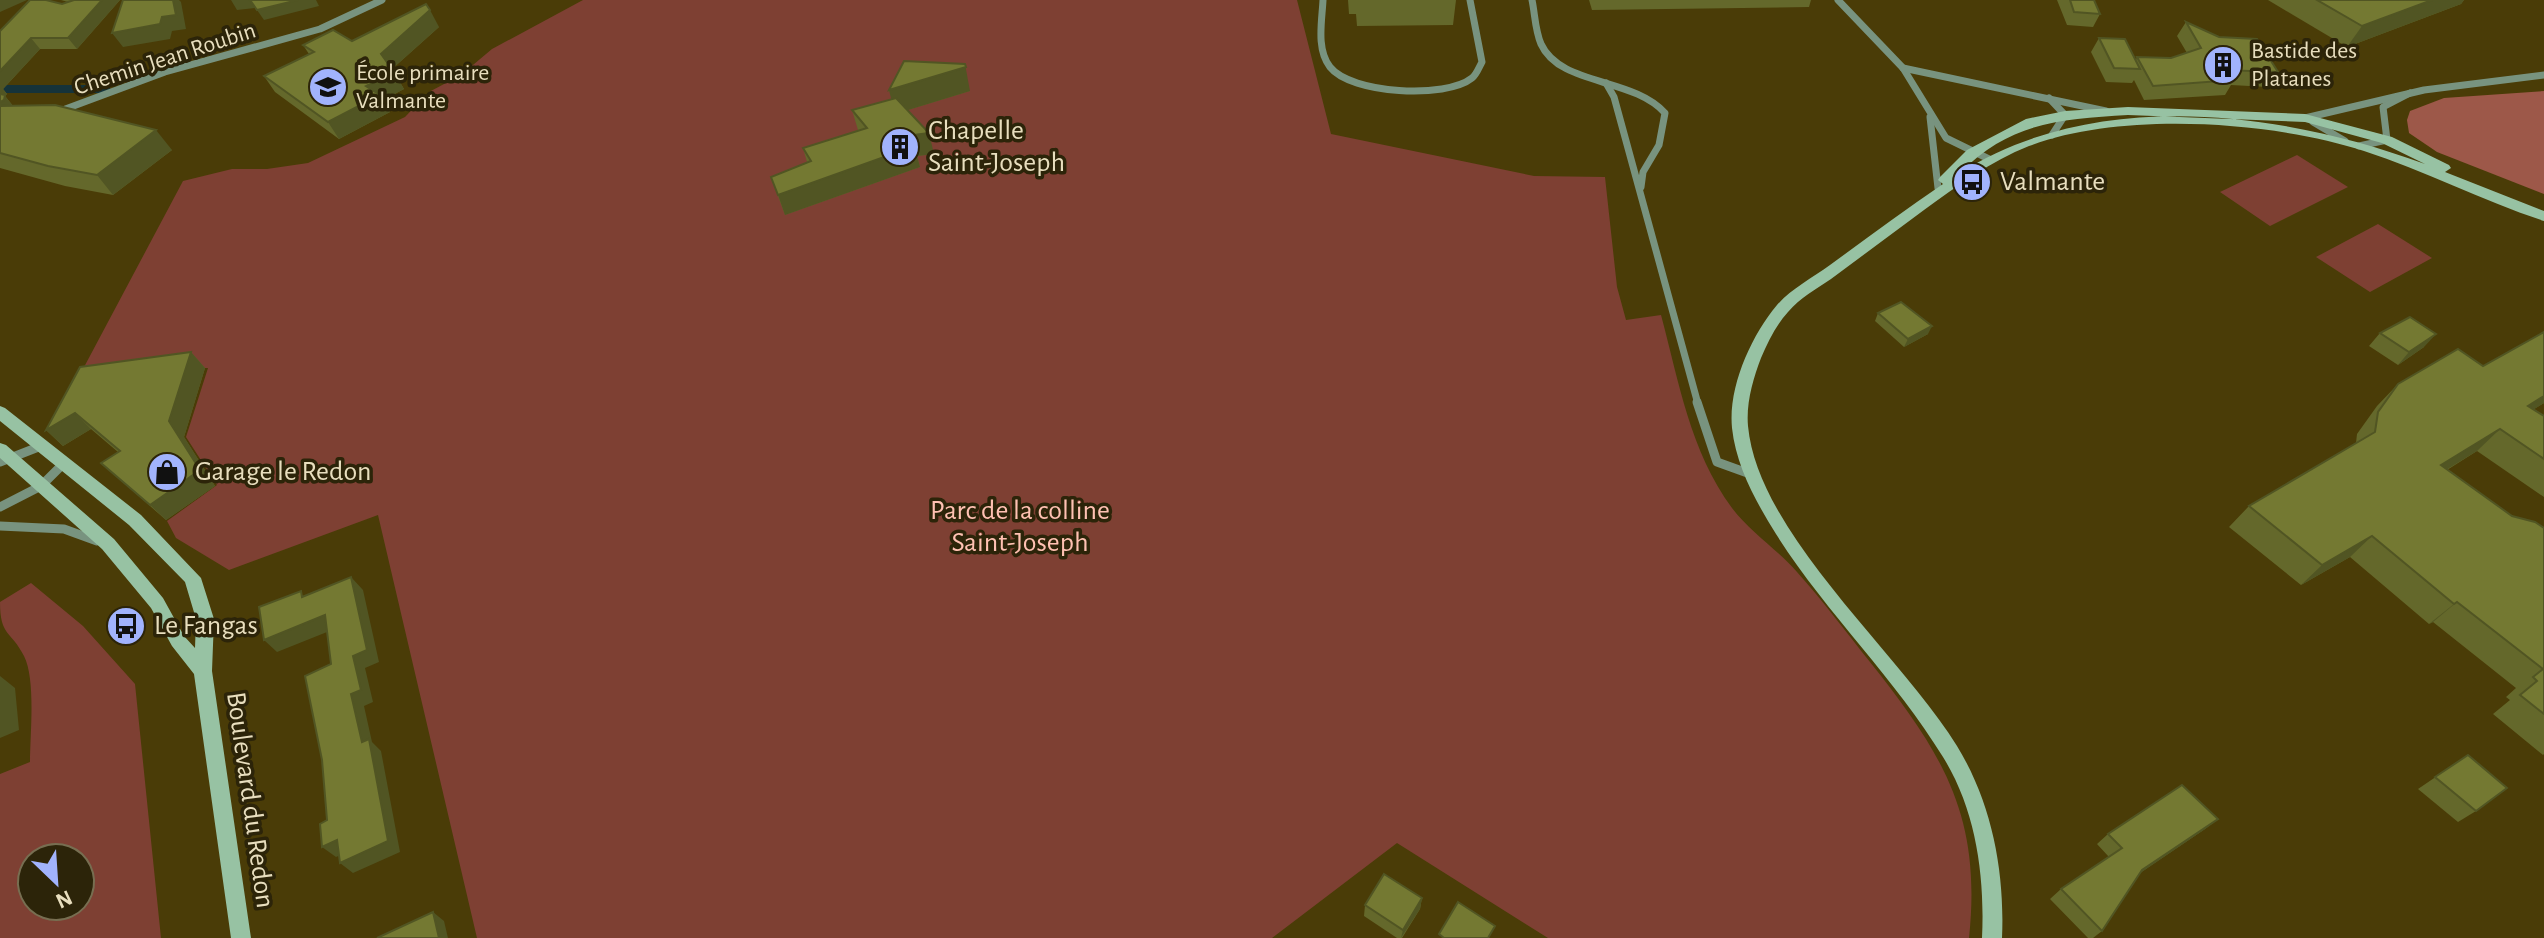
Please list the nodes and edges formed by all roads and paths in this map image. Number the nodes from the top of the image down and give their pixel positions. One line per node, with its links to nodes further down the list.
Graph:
1 (382, 0): 11 (street, Chemin Jean Roubin)
2 (1323, 0): 3 (street)
3 (1470, 0)
4 (1532, 0): 8 (street)
5 (1838, 0): 6 (street)
6 (1903, 68): 10 (street); 12 (street)
7 (2544, 75): 9 (street)
8 (1606, 83): 22 (street); 22 (street)
9 (2421, 88): 15 (street); 17 (street)
10 (2049, 98): 13 (street); 14 (street)
11 (55, 112)
12 (1929, 112): 19 (street); 21 (street)
13 (2108, 112): 14 (street); 15 (street)
14 (2065, 115): 16 (street); 19 (street)
15 (2305, 118): 17 (street); 18 (street)
16 (2052, 135): 18 (street); 20 (street)
17 (2387, 140): 18 (street); 18 (street)
18 (2352, 143)
19 (1972, 153): 20 (street); 21 (street)
20 (1989, 159): 23 (street)
21 (1938, 188): 23 (street)
22 (1640, 191): 28 (street)
23 (1926, 203): 28 (street)
24 (0, 412): 25 (street, Boulevard du Redon)
25 (42, 445): 26 (street); 27 (street, Boulevard du Redon)
26 (3, 456): 29 (street, Boulevard du Redon)
27 (63, 464): 29 (street); 33 (street, Boulevard du Redon)
28 (1754, 475): 35 (street)
29 (41, 486): 30 (street); 32 (street, Boulevard du Redon)
30 (0, 507)
31 (0, 526): 32 (street)
32 (108, 544): 33 (street, Boulevard du Redon)
33 (203, 671): 34 (street, Boulevard du Redon)
34 (241, 938)
35 (1992, 938)

